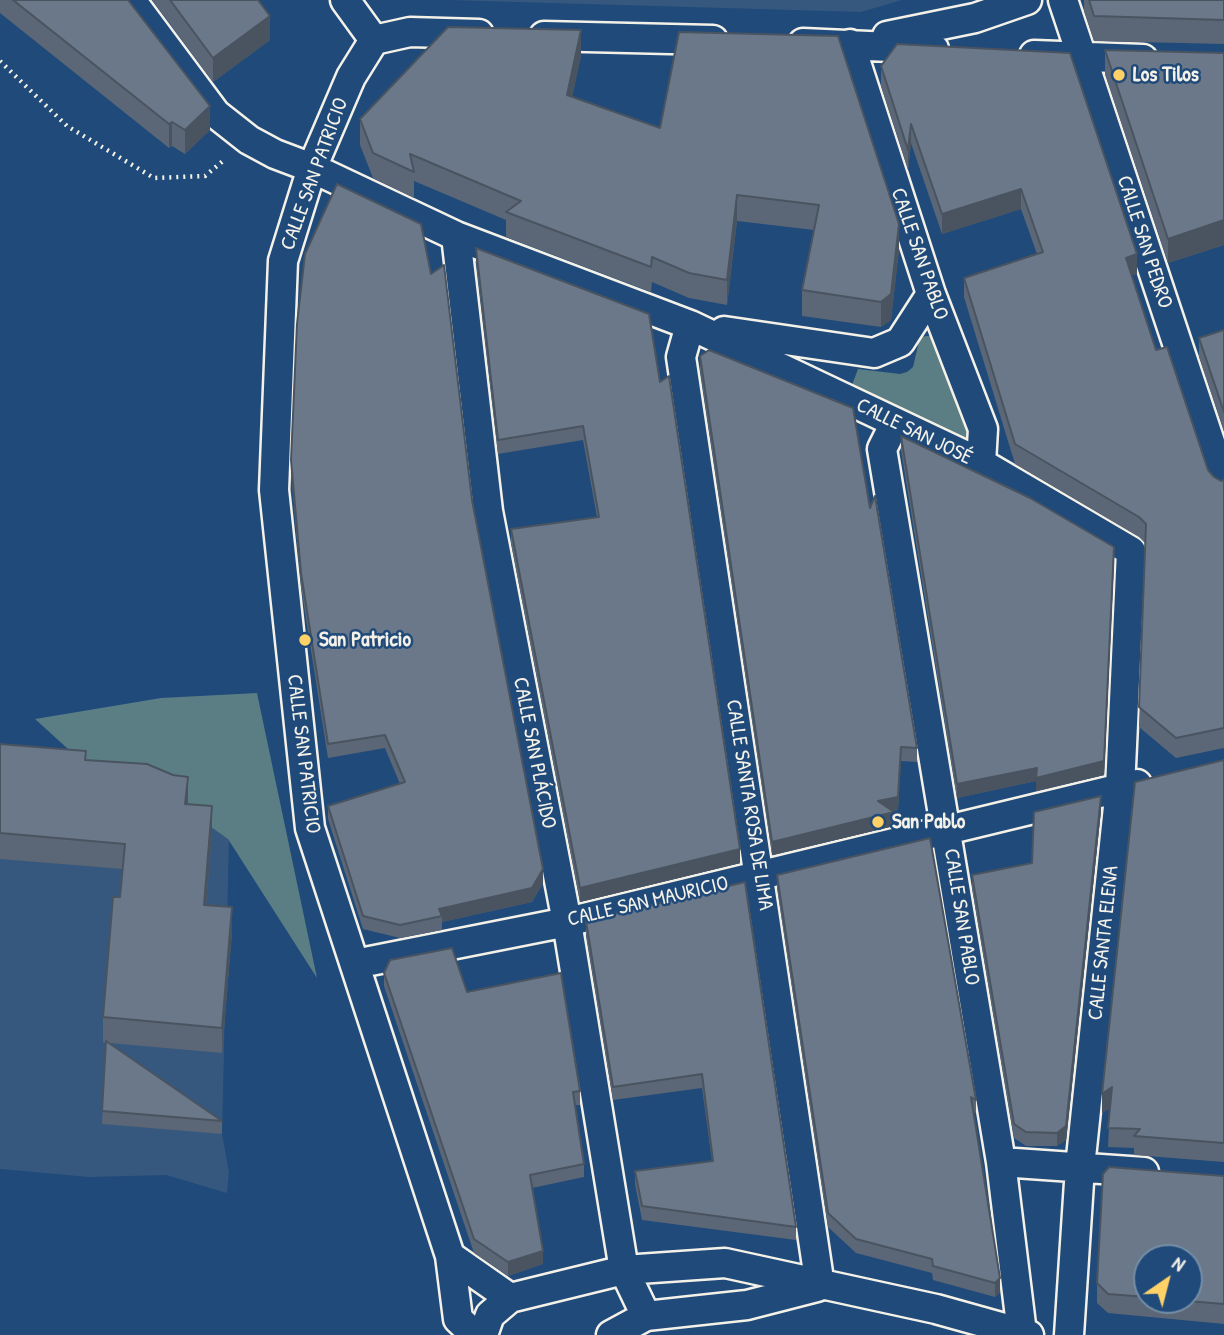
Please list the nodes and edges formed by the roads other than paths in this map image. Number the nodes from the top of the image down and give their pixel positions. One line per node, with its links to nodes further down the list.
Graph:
1 (131, 0): 13 (street, CALLE SAN JOSÉ)
2 (345, 0): 5 (street)
3 (1027, 0): 8 (street)
4 (1063, 0): 11 (street, CALLE SAN PEDRO)
5 (374, 40): 6 (street); 13 (street, CALLE SAN PATRICIO)
6 (740, 41)
7 (782, 42): 8 (street)
8 (850, 44): 9 (street); 15 (street, CALLE SAN PABLO)
9 (960, 50)
10 (1014, 53): 11 (street)
11 (1083, 57): 12 (street); 19 (street, CALLE SAN PEDRO)
12 (1172, 60)
13 (312, 168): 14 (street, CALLE SAN JOSÉ); 26 (street, CALLE SAN PATRICIO)
14 (456, 236): 16 (street, CALLE SAN JOSÉ); 25 (street, CALLE SAN PLÁCIDO)
15 (931, 294): 16 (street, CALLE SAN JOSÉ); 18 (street, CALLE SAN PABLO)
16 (690, 325): 17 (street, CALLE SAN JOSÉ); 24 (street, CALLE SANTA ROSA DE LIMA)
17 (895, 423): 18 (street, CALLE SAN JOSÉ); 23 (street, CALLE SAN PABLO)
18 (981, 463): 20 (street, CALLE SAN JOSÉ)
19 (1224, 484)
20 (1131, 551): 22 (street, CALLE SANTA ELENA)
21 (1159, 779): 22 (street, CALLE SAN MAURICIO)
22 (1120, 788): 23 (street, CALLE SAN MAURICIO); 28 (street, CALLE SANTA ELENA)
23 (947, 830): 24 (street, CALLE SAN MAURICIO); 27 (street, CALLE SAN PABLO)
24 (760, 876): 25 (street, CALLE SAN MAURICIO); 32 (street, CALLE SANTA ROSA DE LIMA)
25 (567, 922): 26 (street, CALLE SAN MAURICIO); 31 (street, CALLE SAN PLÁCIDO)
26 (355, 964): 30 (street, CALLE SAN PATRICIO)
27 (1000, 1162): 28 (street); 35 (street, CALLE SAN PABLO)
28 (1080, 1167): 29 (street); 39 (street, CALLE SANTA ELENA)
29 (1172, 1174)
30 (450, 1256): 33 (street); 36 (street, CALLE SAN PATRICIO)
31 (624, 1270): 32 (street); 33 (street); 34 (street, CALLE SAN PLÁCIDO)
32 (820, 1286): 34 (street); 35 (street)
33 (510, 1298): 37 (street)
34 (646, 1316): 38 (street)
35 (1026, 1334)
36 (475, 1335)
37 (483, 1335)
38 (611, 1335)
39 (1069, 1335)

